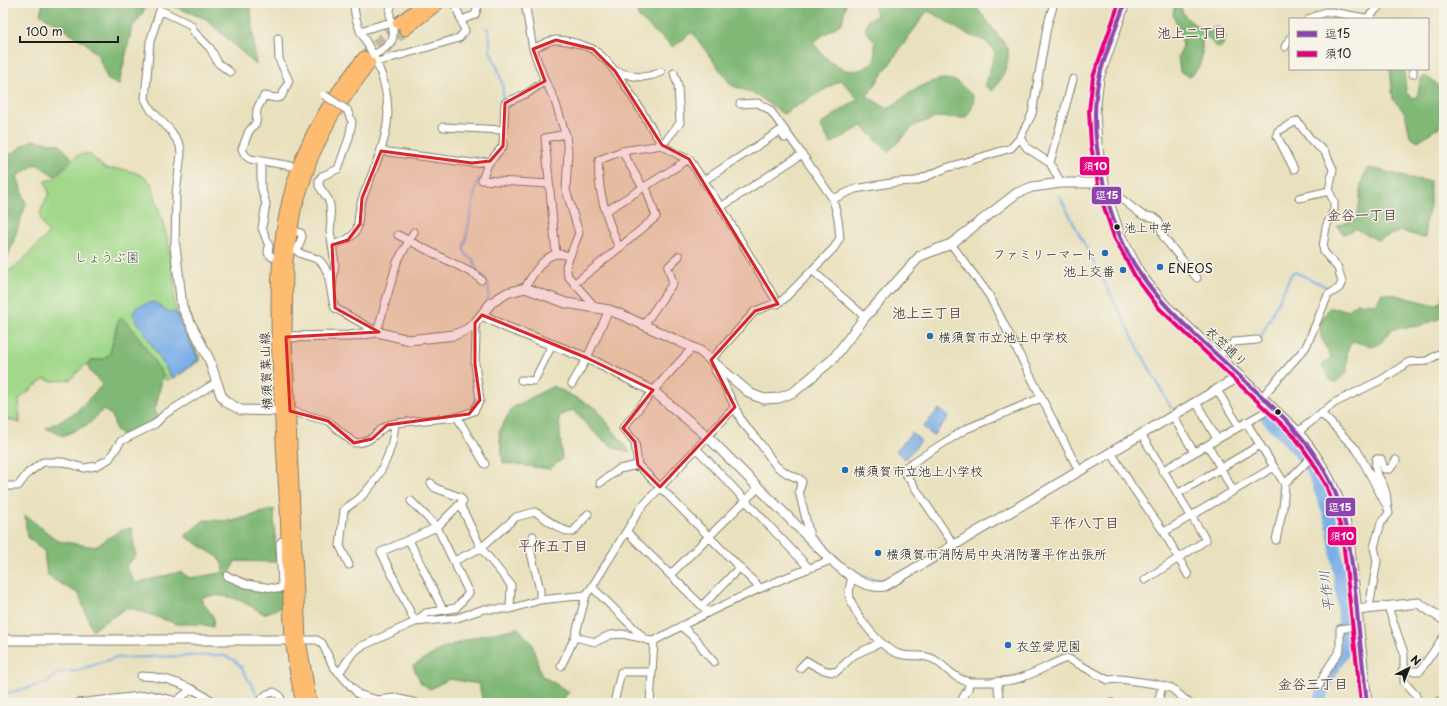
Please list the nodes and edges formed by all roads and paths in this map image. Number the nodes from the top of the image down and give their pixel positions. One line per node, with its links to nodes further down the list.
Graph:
1 (354, 3): 15 (street)
2 (393, 3): 14 (street)
3 (424, 3): 14 (main road)
4 (439, 3): 14 (main road)
5 (479, 3): 13 (street)
6 (524, 3): 19 (street)
7 (1054, 3): 33 (street)
8 (1125, 3): 47 (street, 衣笠通り)
9 (1383, 3): 12 (street)
10 (455, 4): 13 (street)
11 (1311, 18): 12 (street)
12 (1370, 18)
13 (461, 20): 20 (street)
14 (398, 25): 15 (street); 20 (street)
15 (360, 31): 20 (street)
16 (278, 38): 39 (street)
17 (1289, 40): 18 (street)
18 (1285, 47)
19 (533, 49): 21 (street); 26 (street)
20 (371, 59): 35 (street); 42 (main road, 横須賀葉山線); 55 (main road, 横須賀葉山線)
21 (615, 71): 23 (street); 34 (street)
22 (230, 72): 61 (street)
23 (661, 72)
24 (674, 72): 34 (street)
25 (1073, 79): 41 (street)
26 (545, 81): 30 (street); 31 (street)
27 (321, 93): 59 (street, bridge)
28 (740, 104): 32 (street)
29 (443, 127): 30 (street)
30 (504, 130): 40 (street)
31 (566, 134): 46 (street); 64 (street)
32 (790, 138): 37 (street); 44 (street)
33 (1020, 138): 41 (street); 52 (street)
34 (662, 145): 36 (street); 38 (street)
35 (381, 150): 40 (street); 59 (street)
36 (622, 151): 48 (street); 54 (street)
37 (802, 154): 52 (street); 53 (street)
38 (689, 160): 44 (street); 48 (street)
39 (261, 161): 42 (street); 66 (street)
40 (490, 162): 46 (street)
41 (1050, 163): 45 (street)
42 (298, 167): 66 (main road, 横須賀葉山線)
43 (1294, 169): 49 (street)
44 (703, 181): 53 (street)
45 (1061, 183): 47 (street); 60 (street)
46 (549, 184): 63 (street)
47 (1104, 184): 50 (street, 衣笠通り)
48 (644, 188): 54 (street); 62 (street)
49 (1329, 191): 51 (street); 96 (street)
50 (1106, 194): 68 (street); 86 (street, 衣笠通り)
51 (1299, 198)
52 (833, 200): 67 (street)
53 (721, 207): 73 (street)
54 (606, 211): 62 (street)
55 (292, 230): 71 (street); 81 (main road, 横須賀葉山線)
56 (414, 232): 58 (street)
57 (398, 235): 58 (street)
58 (409, 242): 69 (street); 80 (street)
59 (332, 244): 71 (street)
60 (951, 244): 77 (street); 95 (street)
61 (175, 246): 91 (street)
62 (619, 248): 70 (street)
63 (556, 254): 64 (street); 72 (street)
64 (570, 256): 70 (street)
65 (679, 256): 79 (street)
66 (278, 259): 81 (main road, 横須賀葉山線)
67 (813, 271): 73 (street); 77 (street)
68 (1197, 278)
69 (481, 280)
70 (574, 284): 74 (street)
71 (332, 287): 80 (street)
72 (525, 288): 74 (street); 76 (street)
73 (778, 304): 88 (street)
74 (596, 308): 75 (street)
75 (609, 310): 79 (street); 87 (street)
76 (482, 316): 78 (street); 83 (street)
77 (865, 317): 88 (street)
78 (475, 323): 80 (street); 103 (street)
79 (644, 325): 84 (street)
80 (377, 332): 81 (street)
81 (281, 337): 100 (main road, 横須賀葉山線)
82 (1258, 340): 86 (street)
83 (552, 345): 87 (street); 90 (street)
84 (693, 347): 88 (street); 94 (street)
85 (1444, 351): 101 (street)
86 (1219, 356): 89 (street, 衣笠通り)
87 (587, 358): 92 (street); 94 (street)
88 (713, 362): 98 (street)
89 (1240, 376): 93 (street); 96 (street, 衣笠通り)
90 (521, 380)
91 (218, 382): 100 (street); 127 (street)
92 (572, 384)
93 (1217, 390): 97 (street); 106 (street)
94 (653, 391): 109 (street); 119 (street)
95 (1041, 398): 123 (street); 147 (street)
96 (1261, 398): 99 (street, 衣笠通り)
97 (1196, 402): 102 (street); 110 (street)
98 (735, 407): 109 (street); 146 (street)
99 (1272, 408): 104 (street); 107 (street, 衣笠通り)
100 (285, 411): 105 (street); 145 (main road, 横須賀葉山線)
101 (1321, 413): 107 (street); 135 (street)
102 (1172, 416): 108 (street); 115 (street)
103 (457, 417): 105 (street); 118 (street)
104 (1246, 422): 106 (street); 112 (street)
105 (395, 423): 152 (street)
106 (1239, 426): 110 (street)
107 (1298, 432): 116 (street, 衣笠通り)
108 (1141, 434): 114 (street); 122 (street)
109 (707, 436): 113 (street); 129 (street)
110 (1217, 439): 111 (street)
111 (1208, 445): 115 (street); 121 (street)
112 (1260, 445): 120 (street); 121 (street)
113 (696, 448): 128 (street); 132 (street)
114 (1111, 452): 123 (street); 140 (street)
115 (1194, 452): 122 (street)
116 (1315, 453): 126 (street); 169 (street, 衣笠通り)
117 (1396, 460): 135 (street)
118 (484, 464)
119 (638, 465): 125 (street); 128 (street)
120 (1274, 467): 126 (street); 130 (street)
121 (1220, 468): 130 (street); 131 (street)
122 (1162, 471): 131 (street)
123 (1079, 472): 147 (street)
124 (431, 483): 134 (street)
125 (600, 483)
126 (1285, 484): 144 (street)
127 (3, 486)
128 (660, 487): 139 (street); 142 (street)
129 (758, 488): 132 (street); 146 (street)
130 (1233, 491): 137 (street)
131 (1177, 494): 137 (street)
132 (745, 500): 142 (street); 154 (street)
133 (411, 501): 138 (street)
134 (460, 504): 138 (street); 148 (street)
135 (1386, 504): 166 (street)
136 (588, 514): 148 (street)
137 (1190, 516): 140 (street); 149 (street)
138 (436, 527): 143 (street); 151 (street)
139 (626, 532): 155 (street); 160 (street)
140 (1164, 532): 149 (street)
141 (533, 536): 163 (street)
142 (709, 536): 153 (street); 155 (street)
143 (409, 540): 168 (street); 172 (street)
144 (1276, 540)
145 (292, 541): 157 (street); 178 (main road, 横須賀葉山線)
146 (811, 541): 150 (street)
147 (954, 545): 158 (street)
148 (481, 548): 151 (street); 167 (street)
149 (1178, 558): 156 (street); 159 (street)
150 (831, 560): 154 (street); 158 (street)
151 (454, 561): 168 (street)
152 (349, 565)
153 (740, 567): 161 (street); 164 (street)
154 (810, 568): 161 (street)
155 (670, 575): 164 (street)
156 (1188, 575)
157 (227, 576)
158 (852, 577): 180 (street)
159 (1145, 580)
160 (592, 587): 162 (street); 179 (street)
161 (760, 587): 170 (street)
162 (586, 595): 163 (street); 176 (street)
163 (540, 600): 167 (street)
164 (702, 606): 170 (street)
165 (1388, 607): 166 (street); 171 (street); 184 (street)
166 (1369, 608): 169 (street)
167 (510, 609): 172 (street)
168 (443, 610): 172 (street)
169 (1357, 610): 174 (street, 衣笠通り)
170 (708, 612): 173 (street)
171 (1444, 620)
172 (415, 622): 186 (street)
173 (681, 626): 179 (street); 181 (street)
174 (1358, 626): 191 (street); 207 (street, 衣笠通り)
175 (1444, 636): 184 (street)
176 (575, 637): 179 (street); 182 (street)
177 (3, 640): 178 (street)
178 (296, 640): 186 (street); 198 (main road, 横須賀葉山線); 199 (main road, 横須賀葉山線)
179 (650, 640): 185 (street)
180 (880, 643): 183 (street); 189 (street)
181 (714, 662)
182 (561, 666)
183 (800, 668)
184 (1402, 670): 208 (street)
185 (652, 672): 201 (street); 202 (street)
186 (340, 673): 200 (street)
187 (141, 676): 192 (street)
188 (997, 681): 189 (street); 190 (street); 204 (street)
189 (969, 682): 203 (street)
190 (1162, 686): 205 (street); 206 (street)
191 (1319, 686)
192 (192, 689): 194 (street); 195 (street)
193 (1444, 699): 209 (street)
194 (77, 703)
195 (217, 703)
196 (258, 703): 197 (street)
197 (283, 703)
198 (302, 703)
199 (311, 703)
200 (416, 703)
201 (614, 703)
202 (650, 703)
203 (960, 703)
204 (1000, 703)
205 (1158, 703)
206 (1189, 703)
207 (1367, 703)
208 (1419, 703)
209 (1435, 703)

